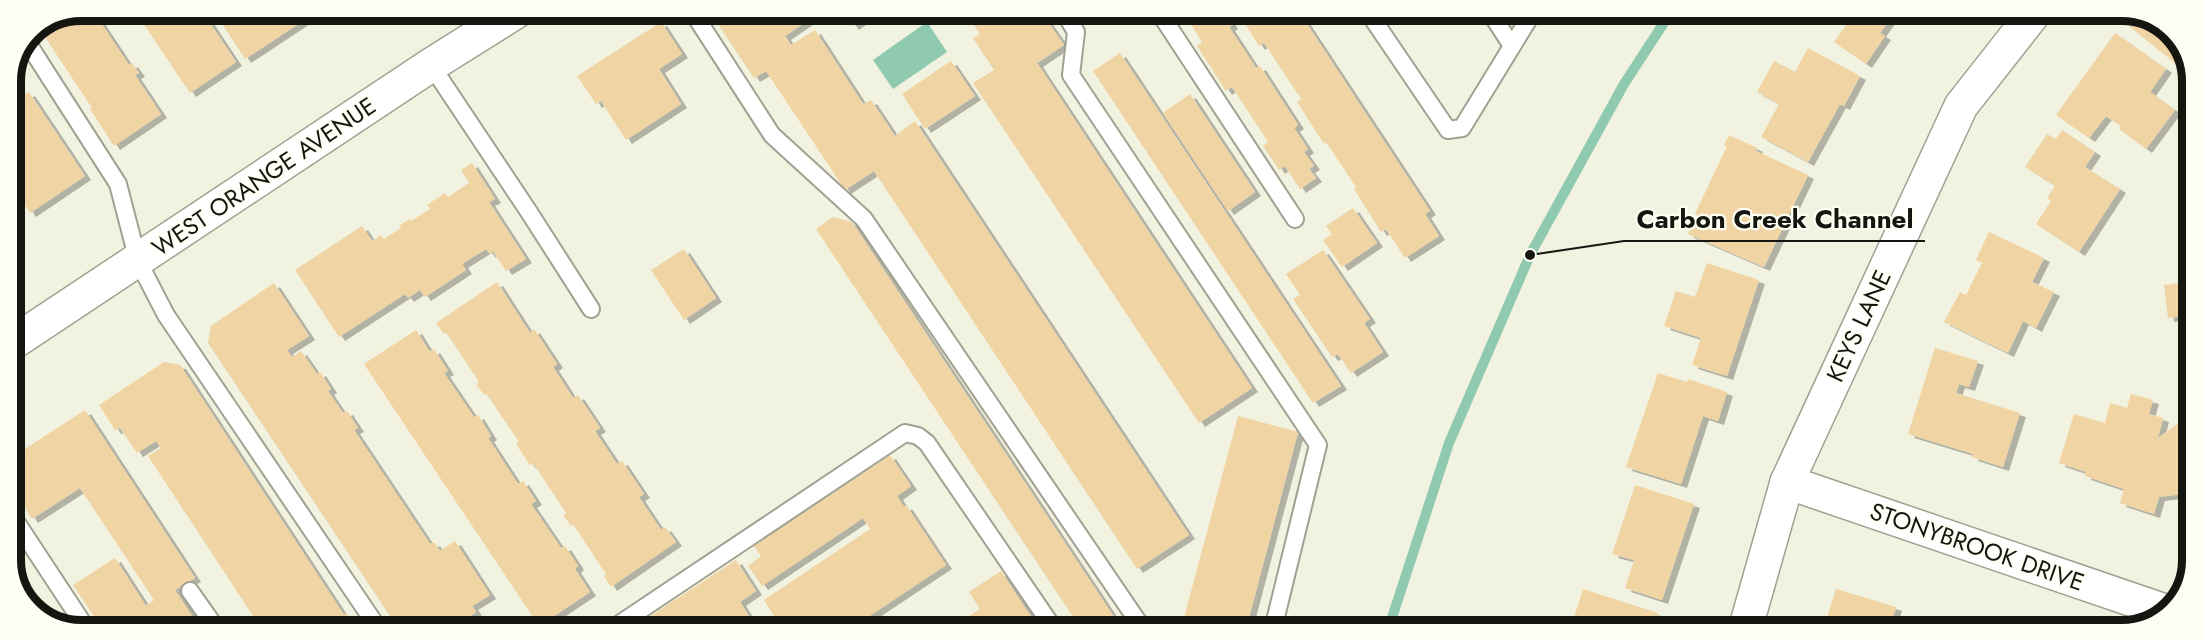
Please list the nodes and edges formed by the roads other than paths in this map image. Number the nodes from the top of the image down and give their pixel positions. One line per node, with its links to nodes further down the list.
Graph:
1 (501, 21): 11 (street, WEST ORANGE AVENUE)
2 (698, 21): 25 (lane)
3 (1069, 21): 26 (lane)
4 (1165, 21): 12 (lane)
5 (1374, 21): 9 (lane)
6 (1496, 21): 9 (lane)
7 (1527, 21): 9 (lane)
8 (2028, 21): 16 (street, KEYS LANE)
9 (1512, 46)
10 (31, 48): 13 (lane)
11 (431, 65): 13 (street, WEST ORANGE AVENUE); 14 (lane)
12 (1295, 219)
13 (138, 261): 15 (street, WEST ORANGE AVENUE); 22 (lane)
14 (591, 309)
15 (21, 337)
16 (1787, 482): 19 (street, STONYBROOK DRIVE); 27 (street, KEYS LANE)
17 (21, 529): 20 (lane)
18 (190, 591): 21 (lane)
19 (2158, 609)
20 (81, 620)
21 (210, 620)
22 (373, 620)
23 (625, 620): 24 (lane)
24 (1048, 620)
25 (1137, 620)
26 (1275, 620)
27 (1748, 620)

